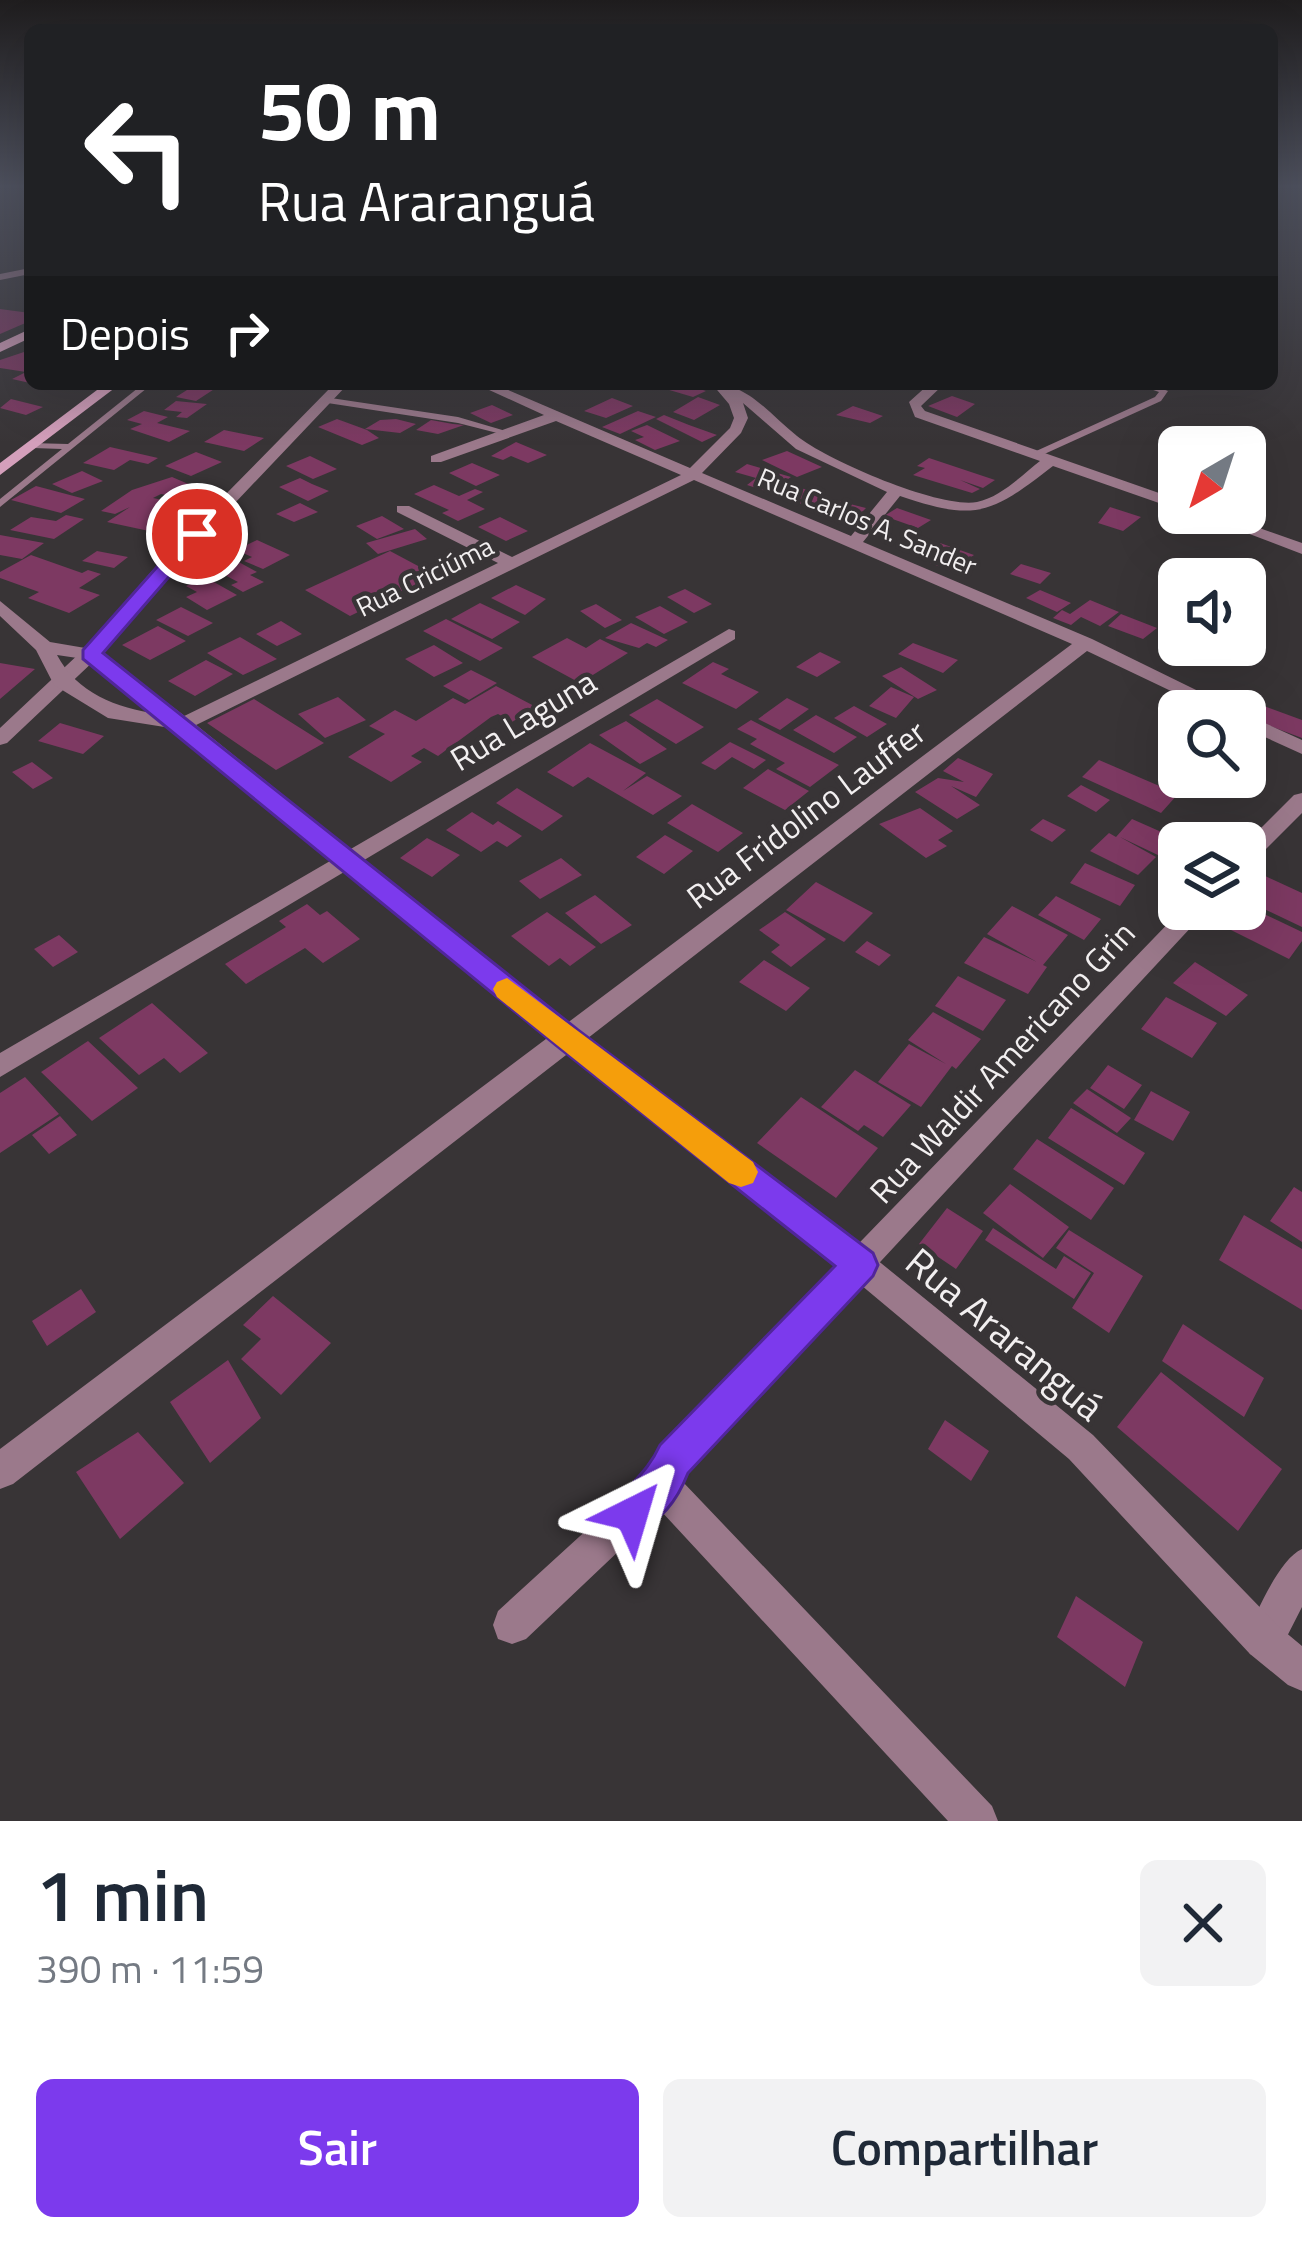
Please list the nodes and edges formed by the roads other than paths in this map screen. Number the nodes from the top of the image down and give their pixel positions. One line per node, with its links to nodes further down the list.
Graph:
1 (104, 390): 12 (main road)
2 (141, 390): 13 (lane)
3 (334, 390): 9 (street)
4 (497, 390): 10 (street, Rua Carlos A. Sander)
5 (726, 390): 17 (street, Rua Criciúma)
6 (731, 390): 18 (street)
7 (930, 390): 14 (street)
8 (1161, 390): 14 (lane)
9 (324, 400): 11 (lane); 30 (street)
10 (556, 416): 11 (street); 17 (street, Rua Carlos A. Sander)
11 (508, 433): 15 (street)
12 (34, 445): 13 (lane); 16 (main road)
13 (70, 447): 20 (lane)
14 (1044, 457): 18 (street); 19 (street)
15 (436, 459)
16 (0, 470)
17 (690, 476): 23 (street, Rua Carlos A. Sander); 25 (street, Rua Criciúma)
18 (899, 488): 23 (street)
19 (1158, 498)
20 (0, 504)
21 (403, 509): 25 (street)
22 (1260, 534): 24 (street)
23 (852, 545): 28 (street, Rua Carlos A. Sander)
24 (1302, 549)
25 (513, 564): 33 (street, Rua Criciúma)
26 (0, 606): 29 (street)
27 (729, 635): 39 (street, Rua Laguna)
28 (1085, 643): 32 (street, Rua Carlos A. Sander); 41 (street, Rua Fridolino Lauffer)
29 (44, 646): 30 (street, Rua Araranguá); 31 (street)
30 (90, 654): 31 (street); 33 (street, Rua Araranguá)
31 (61, 681): 33 (street); 35 (street)
32 (1185, 690)
33 (183, 724): 39 (street, Rua Araranguá)
34 (1266, 730): 36 (street)
35 (0, 739)
36 (1302, 748)
37 (1302, 800): 38 (street)
38 (1266, 836)
39 (350, 862): 41 (street, Rua Araranguá); 42 (street, Rua Laguna)
40 (1176, 930): 43 (street, Rua Waldir Americano Grin)
41 (567, 1038): 43 (street, Rua Araranguá); 44 (street, Rua Fridolino Lauffer)
42 (0, 1066)
43 (860, 1265): 45 (street, Rua Waldir Americano Grin); 48 (street, Rua Araranguá)
44 (0, 1471)
45 (662, 1486): 47 (street, Rua Waldir Americano Grin); 50 (street)
46 (1302, 1568): 48 (street)
47 (512, 1625)
48 (1264, 1640): 49 (street, Rua Araranguá)
49 (1302, 1671)
50 (977, 1821)

